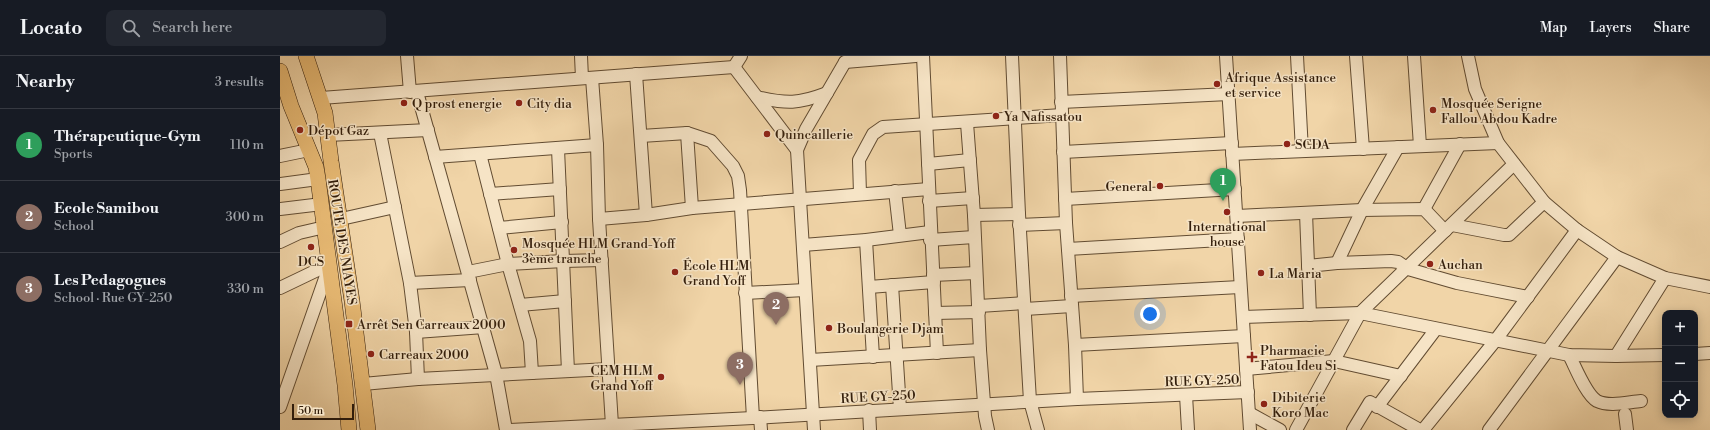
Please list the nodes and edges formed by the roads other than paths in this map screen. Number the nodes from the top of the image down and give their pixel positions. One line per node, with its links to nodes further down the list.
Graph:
1 (306, 56): 23 (main road, ROUTE DES NIAYES)
2 (407, 56): 19 (street)
3 (581, 56): 18 (street)
4 (741, 56): 15 (street)
5 (916, 56): 14 (street)
6 (923, 56): 29 (street)
7 (1012, 56): 27 (street)
8 (1060, 56): 24 (street)
9 (1226, 56): 21 (street)
10 (1296, 56): 45 (street)
11 (1356, 56): 42 (street)
12 (1414, 56): 38 (street)
13 (1468, 56): 35 (street)
14 (843, 59): 20 (street)
15 (734, 67): 17 (street); 22 (street)
16 (280, 71): 25 (main road, ROUTE DES NIAYES)
17 (636, 74): 18 (street); 34 (street)
18 (587, 78): 19 (street); 37 (street)
19 (414, 92): 23 (street); 30 (street)
20 (827, 93): 22 (street); 44 (street)
21 (1229, 94): 24 (street); 41 (street)
22 (757, 97): 44 (street)
23 (321, 98): 33 (main road, ROUTE DES NIAYES)
24 (1061, 102): 26 (street)
25 (286, 107): 43 (main road, ROUTE DES NIAYES)
26 (1062, 115): 27 (street); 46 (street)
27 (1014, 120): 28 (street); 78 (street)
28 (967, 123): 29 (street); 50 (street)
29 (926, 124): 51 (street); 59 (street)
30 (428, 130): 31 (street); 49 (street)
31 (380, 133): 33 (street); 67 (street)
32 (687, 133): 34 (street); 66 (street); 68 (street)
33 (328, 135): 76 (main road, ROUTE DES NIAYES)
34 (641, 136): 73 (street)
35 (1498, 143): 36 (street); 52 (street)
36 (1460, 144): 38 (street); 70 (street)
37 (597, 145): 40 (street); 77 (street)
38 (1420, 146): 39 (street)
39 (1398, 147): 42 (street); 71 (street)
40 (558, 149): 47 (street); 55 (street)
41 (1232, 149): 45 (street); 46 (street); 56 (street)
42 (1364, 149): 45 (street)
43 (309, 150): 48 (street); 53 (main road, ROUTE DES NIAYES)
44 (797, 150): 63 (street)
45 (1302, 151)
46 (1063, 152): 62 (street)
47 (480, 154): 49 (street); 58 (street)
48 (280, 156)
49 (435, 157): 102 (street)
50 (970, 160): 51 (street); 61 (street)
51 (928, 164): 60 (street)
52 (1514, 164): 64 (street); 83 (street)
53 (318, 179): 54 (street); 65 (main road, ROUTE DES NIAYES)
54 (280, 184)
55 (560, 189): 58 (street); 79 (street)
56 (1235, 189): 62 (street); 75 (street)
57 (896, 191): 59 (street); 60 (street); 85 (street)
58 (490, 194): 82 (street)
59 (860, 194): 63 (street)
60 (929, 195): 61 (street); 86 (street)
61 (973, 198): 74 (street)
62 (1065, 199): 80 (street)
63 (800, 200): 66 (street); 91 (street)
64 (1544, 202): 83 (street); 84 (street)
65 (322, 204): 69 (street); 81 (main road, ROUTE DES NIAYES)
66 (741, 205): 68 (street); 112 (street)
67 (395, 206): 76 (street); 105 (street)
68 (692, 208): 73 (street)
69 (280, 209)
70 (1424, 209): 71 (street); 83 (street)
71 (1362, 210): 72 (street); 96 (street)
72 (1306, 213): 75 (street); 99 (street)
73 (646, 215): 77 (street)
74 (974, 215): 78 (street); 87 (street)
75 (1237, 216): 88 (street)
76 (341, 219): 148 (main road, ROUTE DES NIAYES)
77 (599, 219): 94 (street)
78 (1019, 219): 80 (street); 117 (street)
79 (562, 222): 82 (street); 95 (street)
80 (1066, 223): 92 (street)
81 (325, 227): 90 (street); 97 (main road, ROUTE DES NIAYES)
82 (499, 228): 98 (street)
83 (1448, 228): 100 (street)
84 (1577, 230): 93 (street); 113 (street)
85 (900, 235): 86 (street); 89 (street)
86 (930, 236): 87 (street); 104 (street)
87 (974, 237): 101 (street)
88 (1238, 239): 92 (street); 108 (street)
89 (866, 240): 91 (street); 107 (street)
90 (280, 242)
91 (803, 245): 111 (street)
92 (1068, 248): 114 (street)
93 (1618, 257): 103 (street); 130 (street)
94 (602, 260): 95 (street); 141 (street)
95 (564, 261): 98 (street); 115 (street)
96 (1337, 263): 99 (street); 100 (street)
97 (330, 264): 110 (street); 149 (street); 167 (main road, ROUTE DES NIAYES)
98 (508, 264): 102 (street); 116 (street)
99 (1308, 266): 121 (street)
100 (1408, 269): 113 (street); 120 (street)
101 (976, 272): 104 (street); 118 (street)
102 (469, 276): 105 (street); 123 (street)
103 (1665, 278): 109 (street); 138 (street)
104 (934, 279): 106 (street); 119 (street)
105 (410, 283): 125 (street)
106 (892, 286): 107 (street); 134 (street)
107 (869, 287): 137 (street)
108 (1240, 287): 114 (street); 122 (street)
109 (1710, 287)
110 (280, 288)
111 (805, 290): 112 (street); 139 (street)
112 (745, 293): 163 (street)
113 (1528, 297): 127 (street)
114 (1072, 301): 117 (street); 128 (street)
115 (565, 302): 116 (street); 143 (street)
116 (520, 305): 144 (street)
117 (1025, 306): 118 (street); 154 (street)
118 (979, 309): 119 (street); 129 (street)
119 (935, 313): 131 (street)
120 (1360, 313): 121 (street); 124 (street); 140 (street)
121 (1310, 315): 122 (street)
122 (1243, 319): 126 (street)
123 (484, 327): 125 (street); 145 (street)
124 (1436, 329): 127 (street); 146 (street)
125 (416, 332): 147 (street)
126 (1244, 336): 128 (street); 142 (street)
127 (1495, 341): 130 (street); 182 (street)
128 (1075, 344): 152 (street)
129 (980, 350): 131 (street); 155 (street)
130 (1546, 352): 135 (street); 183 (street)
131 (937, 353): 134 (street)
132 (1710, 353): 133 (street)
133 (1698, 354)
134 (896, 355): 137 (street); 159 (street)
135 (1569, 355): 138 (street); 153 (street)
136 (1662, 355): 138 (street)
137 (873, 356): 139 (street)
138 (1616, 356)
139 (810, 360): 160 (street)
140 (1334, 361): 142 (street); 146 (street); 179 (street)
141 (609, 369): 143 (street); 164 (street)
142 (1246, 369): 150 (street)
143 (568, 370): 144 (street)
144 (532, 373): 145 (street)
145 (496, 374): 147 (street); 169 (street)
146 (1401, 376): 157 (street)
147 (418, 379): 148 (street)
148 (363, 384): 168 (main road, ROUTE DES NIAYES)
149 (283, 392): 156 (street)
150 (1248, 392): 151 (street, RUE GY-250); 161 (street)
151 (1186, 395): 152 (street, RUE GY-250); 176 (street)
152 (1077, 399): 154 (street, RUE GY-250)
153 (1641, 401)
154 (1030, 402): 155 (street, RUE GY-250); 175 (street)
155 (984, 404): 159 (street, RUE GY-250); 174 (street)
156 (280, 407)
157 (1378, 407): 180 (street); 181 (street)
158 (869, 410): 159 (street, RUE GY-250); 160 (street, RUE GY-250); 173 (street)
159 (900, 410)
160 (813, 413): 163 (street, RUE GY-250); 172 (street)
161 (1249, 414): 177 (street); 178 (street)
162 (1625, 414): 184 (street)
163 (757, 418): 165 (street, RUE GY-250); 171 (street)
164 (612, 425): 166 (street, RUE GY-250); 170 (street, RUE GY-250)
165 (677, 426): 166 (street, RUE GY-250)
166 (637, 427)
167 (349, 430)
168 (368, 430)
169 (506, 430)
170 (510, 430)
171 (761, 430)
172 (814, 430)
173 (870, 430)
174 (988, 430)
175 (1038, 430)
176 (1188, 430)
177 (1250, 430)
178 (1280, 430)
179 (1296, 430)
180 (1353, 430)
181 (1420, 430)
182 (1423, 430)
183 (1489, 430)
184 (1627, 430)

